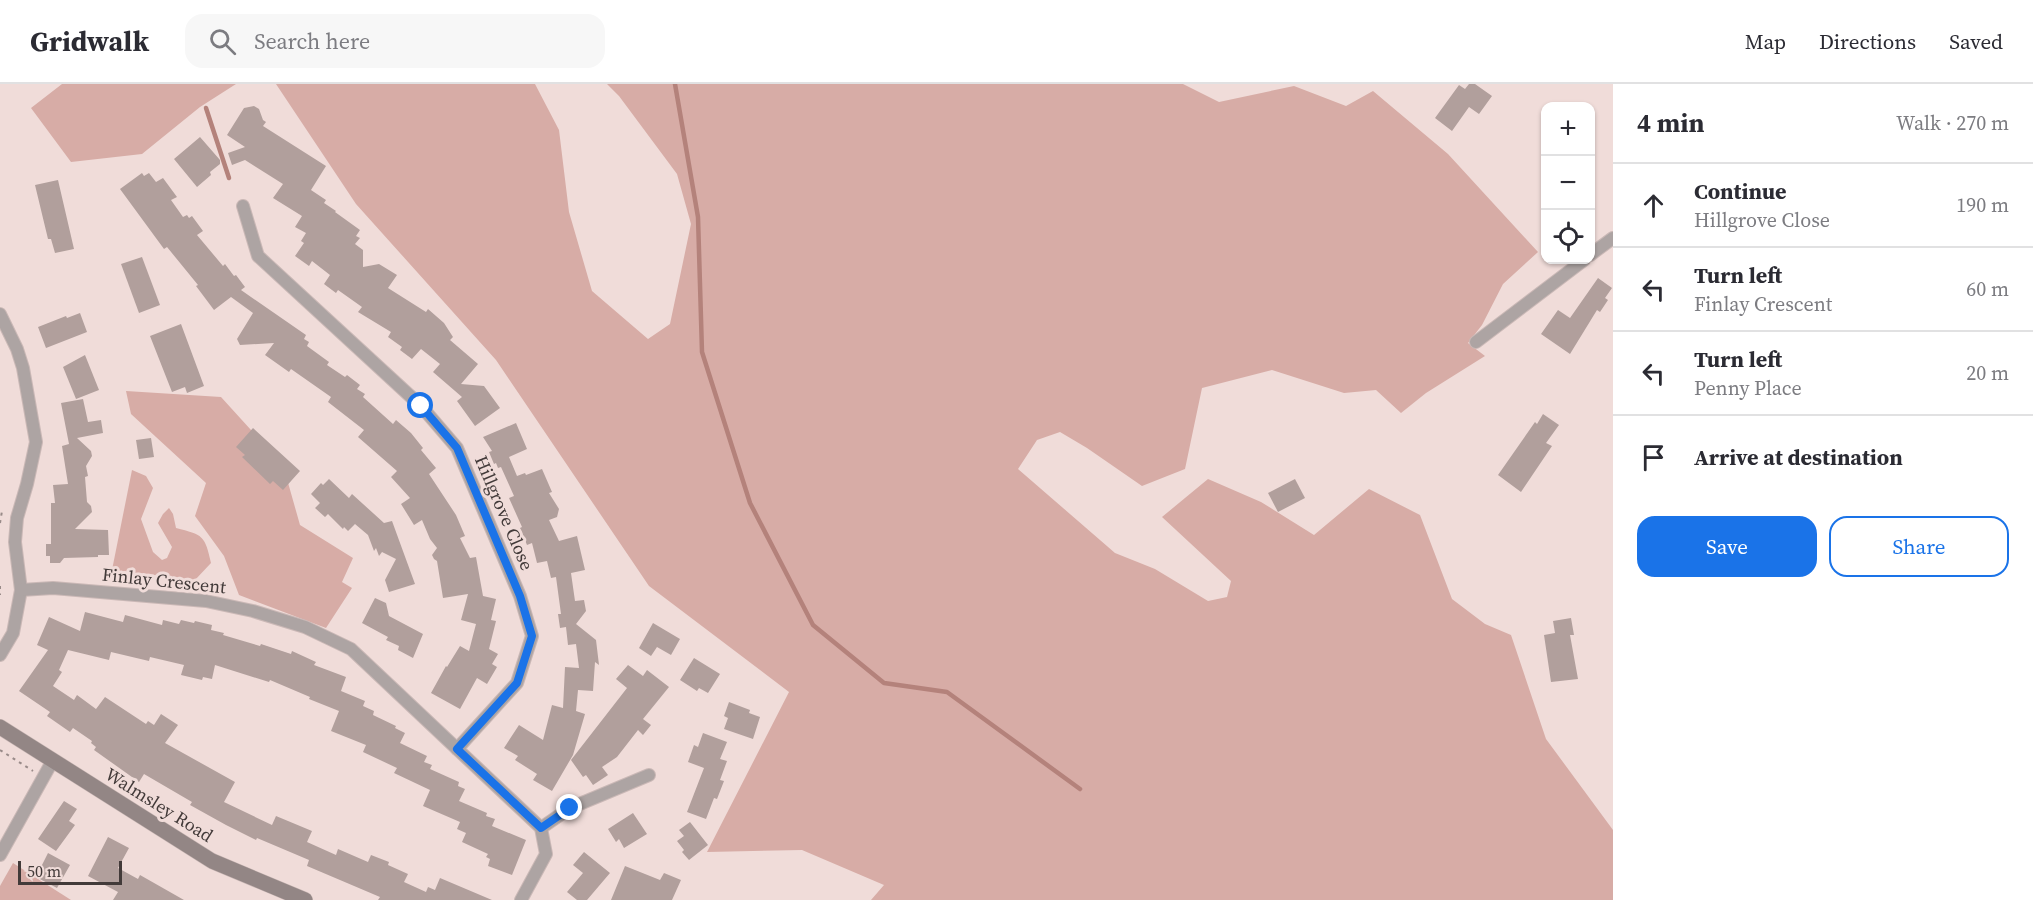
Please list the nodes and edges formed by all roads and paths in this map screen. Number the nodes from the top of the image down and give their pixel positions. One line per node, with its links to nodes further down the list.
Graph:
1 (243, 206): 14 (street, Hillgrove Close)
2 (1613, 238): 3 (street)
3 (1595, 251)
4 (1579, 264): 6 (street)
5 (0, 314): 10 (street)
6 (1476, 342)
7 (2, 511): 8 (path)
8 (0, 523)
9 (0, 586): 11 (path)
10 (21, 590): 12 (street); 14 (street, Finlay Crescent)
11 (0, 596)
12 (0, 655)
13 (0, 728): 16 (street, Walmsley Road)
14 (457, 749): 19 (street, Finlay Crescent)
15 (0, 750): 18 (path)
16 (53, 760): 18 (street); 21 (street, Walmsley Road)
17 (649, 775): 19 (street)
18 (43, 777): 20 (street)
19 (541, 828): 22 (street)
20 (0, 855)
21 (305, 900)
22 (520, 900)

